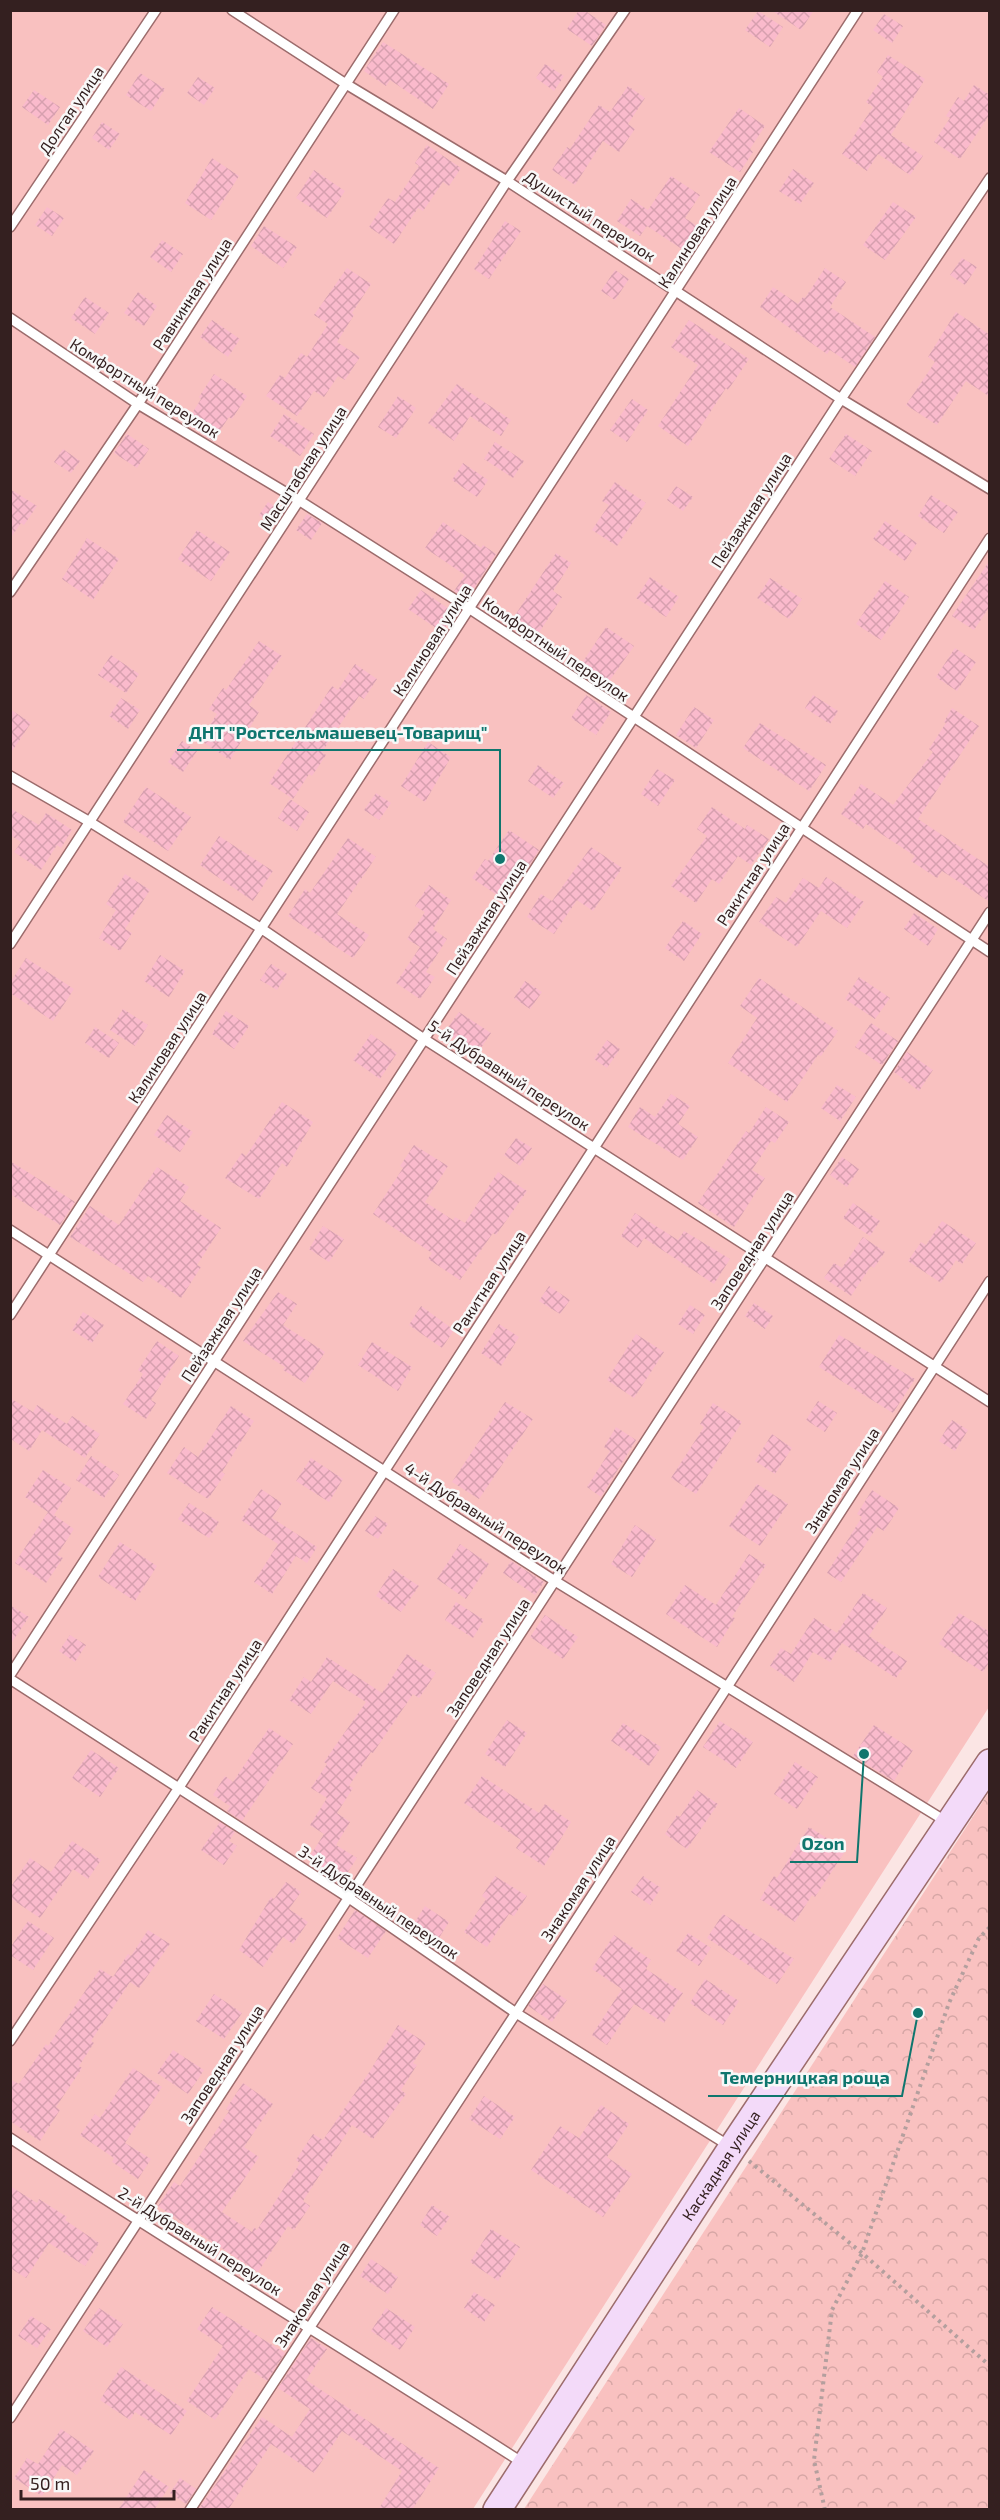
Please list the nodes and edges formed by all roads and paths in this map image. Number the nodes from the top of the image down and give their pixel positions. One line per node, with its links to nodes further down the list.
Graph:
1 (156, 10): 9 (lane, Долгая улица)
2 (232, 10): 6 (lane, Душистый переулок)
3 (394, 10): 6 (lane, Равнинная улица)
4 (625, 10): 8 (lane, Масштабная улица)
5 (858, 10): 10 (lane, Калиновая улица)
6 (346, 84): 8 (lane, Душистый переулок); 13 (lane, Равнинная улица)
7 (990, 178): 12 (lane, Пейзажная улица)
8 (507, 182): 10 (lane, Душистый переулок); 15 (lane, Масштабная улица)
9 (10, 227)
10 (677, 290): 12 (lane, Душистый переулок); 18 (lane, Калиновая улица)
11 (10, 318): 13 (lane, Комфортный переулок)
12 (841, 399): 14 (lane, Душистый переулок); 19 (lane, Пейзажная улица)
13 (138, 404): 15 (lane, Комфортный переулок); 17 (lane, Равнинная улица)
14 (990, 489)
15 (300, 501): 18 (lane, Комфортный переулок); 21 (lane, Масштабная улица)
16 (990, 538): 22 (lane, Ракитная улица)
17 (10, 591)
18 (470, 609): 19 (lane, Комфортный переулок); 24 (lane, Калиновая улица)
19 (633, 718): 22 (lane, Комфортный переулок); 28 (lane, Пейзажная улица)
20 (10, 776): 21 (lane, 5-й Дубравный переулок)
21 (90, 822): 24 (lane, 5-й Дубравный переулок); 26 (lane, Масштабная улица)
22 (801, 829): 25 (lane, Комфортный переулок); 29 (lane, Ракитная улица)
23 (990, 912): 25 (lane, Заповедная улица)
24 (262, 929): 28 (lane, 5-й Дубравный переулок); 31 (lane, Калиновая улица)
25 (971, 941): 27 (lane, Комфортный переулок); 32 (lane, Заповедная улица)
26 (10, 944)
27 (990, 952)
28 (424, 1039): 29 (lane, 5-й Дубравный переулок); 35 (lane, Пейзажная улица)
29 (594, 1148): 32 (lane, 5-й Дубравный переулок); 38 (lane, Ракитная улица)
30 (10, 1230): 31 (lane, 4-й Дубравный переулок)
31 (50, 1254): 34 (lane, Калиновая улица); 35 (lane, 4-й Дубравный переулок)
32 (765, 1257): 36 (lane, 5-й Дубравный переулок); 39 (lane, Заповедная улица)
33 (990, 1281): 36 (lane, Знакомая улица)
34 (10, 1315)
35 (215, 1361): 38 (lane, 4-й Дубравный переулок); 40 (lane, Пейзажная улица)
36 (934, 1366): 37 (lane, 5-й Дубравный переулок); 41 (lane, Знакомая улица)
37 (990, 1402)
38 (385, 1469): 39 (lane, 4-й Дубравный переулок); 43 (lane, Ракитная улица)
39 (555, 1581): 41 (lane, 4-й Дубравный переулок); 45 (lane, Заповедная улица)
40 (10, 1677): 43 (lane, 3-й Дубравный переулок)
41 (725, 1687): 44 (lane, 4-й Дубравный переулок); 47 (lane, Знакомая улица)
42 (990, 1763): 44 (street, Каскадная улица)
43 (178, 1789): 45 (lane, 3-й Дубравный переулок); 48 (lane, Ракитная улица)
44 (950, 1824): 50 (street, Каскадная улица)
45 (349, 1898): 47 (lane, 3-й Дубравный переулок); 51 (lane, Заповедная улица)
46 (990, 1927): 52 (path)
47 (516, 2013): 50 (lane, 3-й Дубравный переулок); 53 (lane, Знакомая улица)
48 (10, 2041)
49 (10, 2138): 51 (lane, 2-й Дубравный переулок)
50 (732, 2148): 52 (path); 56 (street, Каскадная улица)
51 (138, 2221): 53 (lane, 2-й Дубравный переулок); 55 (lane, Заповедная улица)
52 (862, 2253): 54 (path); 59 (path)
53 (309, 2326): 56 (lane, 2-й Дубравный переулок); 57 (lane, Знакомая улица)
54 (990, 2366)
55 (10, 2418)
56 (526, 2464): 58 (street, Каскадная улица)
57 (190, 2510)
58 (497, 2510)
59 (825, 2510)

